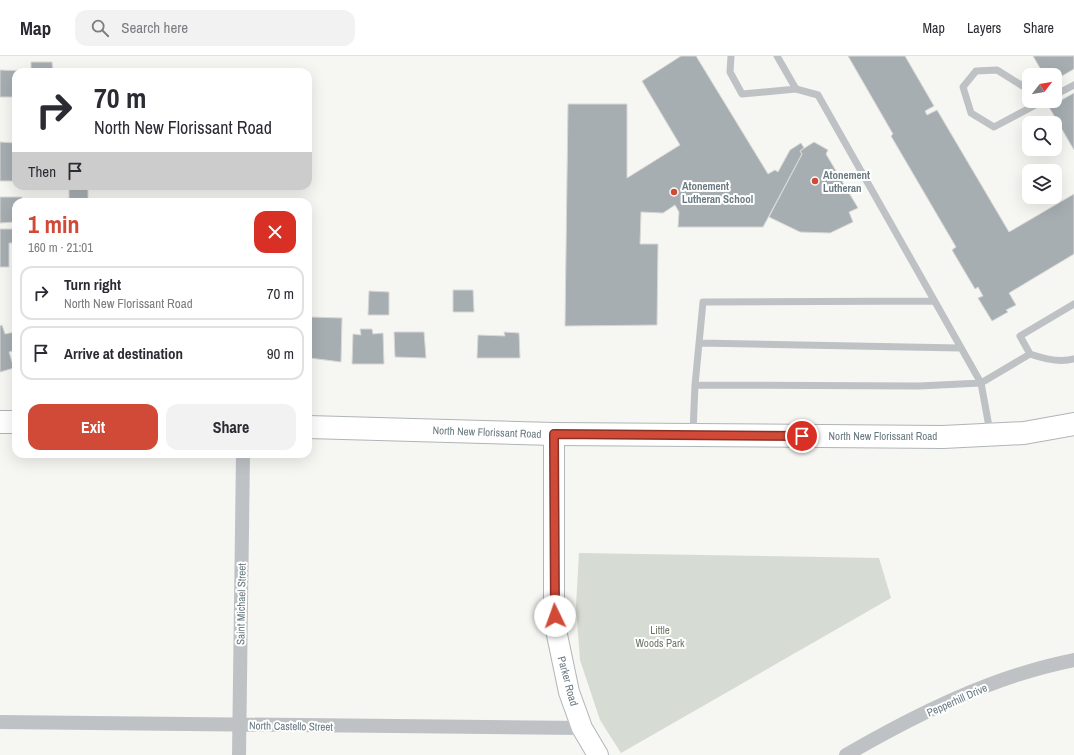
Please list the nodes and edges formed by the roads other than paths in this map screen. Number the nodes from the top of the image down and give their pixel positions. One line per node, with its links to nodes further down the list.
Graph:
1 (731, 56): 5 (lane)
2 (777, 56): 5 (lane)
3 (1074, 85): 6 (lane)
4 (1022, 86): 7 (lane)
5 (796, 89): 8 (lane)
6 (1062, 91)
7 (1030, 108)
8 (934, 301): 10 (lane); 11 (lane)
9 (1074, 304): 12 (lane)
10 (699, 342): 11 (lane); 15 (lane)
11 (960, 348): 14 (lane)
12 (1030, 354): 13 (lane); 14 (lane)
13 (1074, 359)
14 (981, 383): 15 (lane); 21 (lane)
15 (695, 385): 22 (lane)
16 (0, 422): 17 (main road)
17 (12, 422)
18 (1074, 424): 21 (main road, North New Florissant Road)
19 (312, 427): 20 (main road, North New Florissant Road)
20 (554, 434): 22 (main road, North New Florissant Road); 27 (main road, Parker Road)
21 (990, 434): 22 (main road, North New Florissant Road)
22 (693, 435)
23 (243, 458): 26 (street, Saint Michael Street)
24 (1074, 660): 30 (street, Pepperhill Drive)
25 (0, 722): 26 (street, North Castello Street)
26 (240, 725): 27 (street, North Castello Street); 28 (street, Saint Michael Street)
27 (582, 728): 29 (main road, Parker Road)
28 (239, 755)
29 (598, 755)
30 (846, 755)

